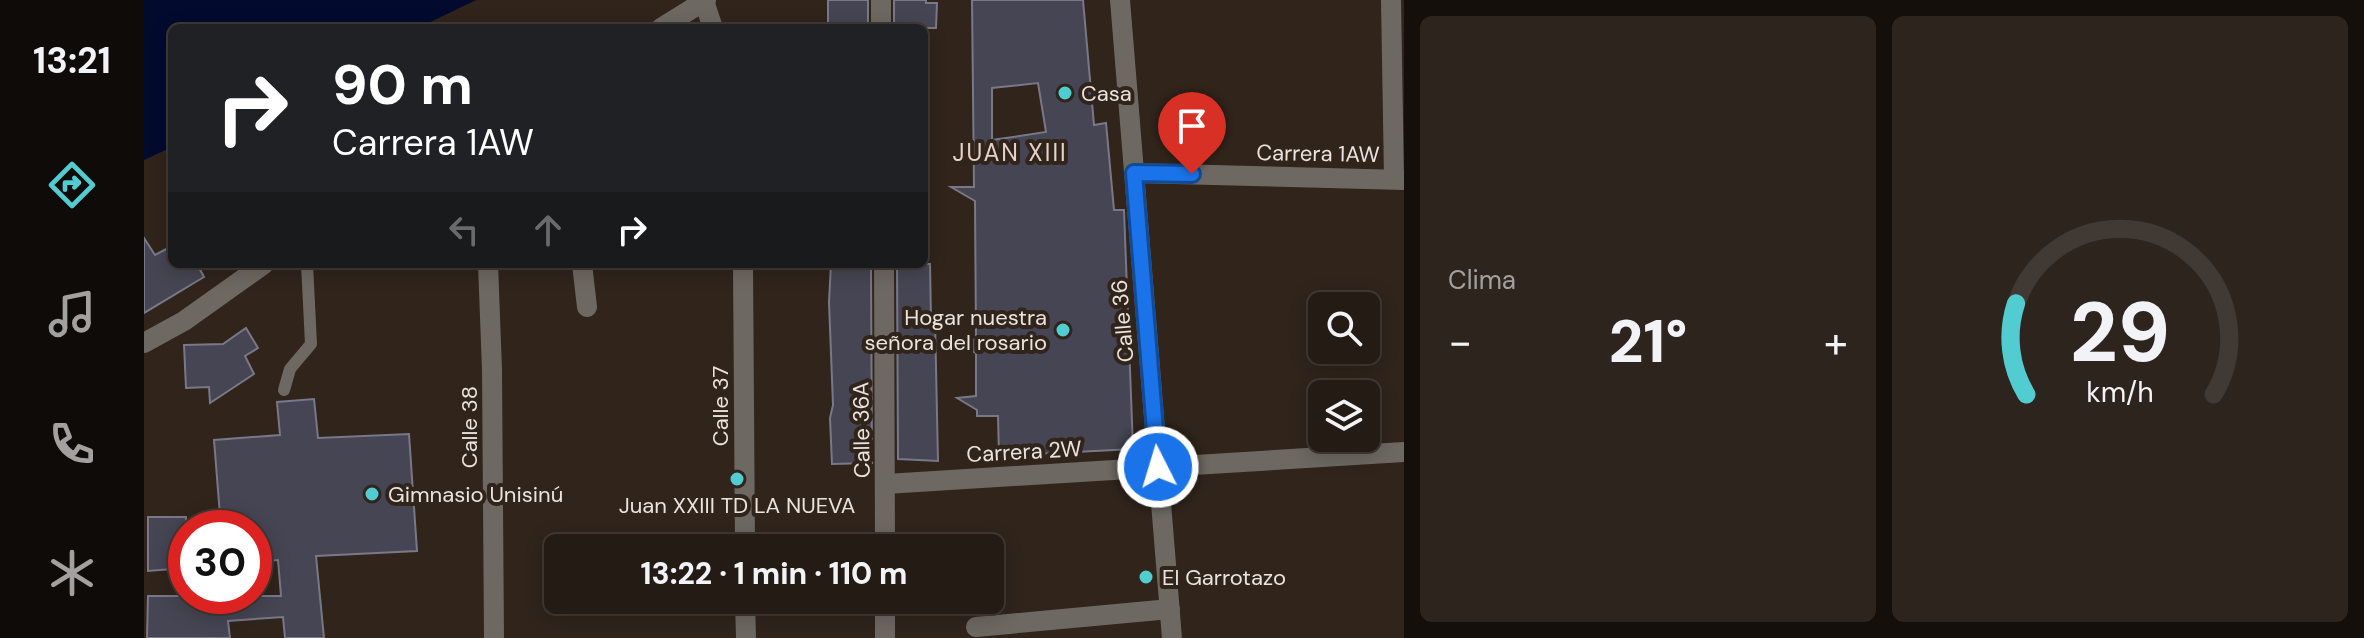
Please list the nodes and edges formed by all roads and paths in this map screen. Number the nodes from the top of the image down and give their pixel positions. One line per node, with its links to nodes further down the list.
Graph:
1 (881, 0): 7 (street)
2 (1120, 0): 8 (street, Calle 36)
3 (1391, 0): 9 (street)
4 (705, 1): 5 (street); 6 (street)
5 (668, 24)
6 (712, 24)
7 (881, 24)
8 (1134, 173): 9 (street, Carrera 1AW); 20 (street, Calle 36)
9 (1399, 180)
10 (258, 268): 17 (street)
11 (307, 268): 18 (lane)
12 (488, 268): 28 (street, Calle 38)
13 (582, 268): 16 (street)
14 (743, 268): 22 (street, Calle 37)
15 (884, 268): 21 (street, Calle 36A)
16 (587, 307)
17 (144, 343)
18 (284, 390)
19 (1404, 452): 20 (street, Carrera 2W)
20 (1158, 467): 21 (street, Carrera 2W); 24 (street, Calle 36)
21 (886, 484): 23 (street, Calle 36A)
22 (745, 534)
23 (885, 534)
24 (1170, 609): 27 (street); 31 (street, Calle 36)
25 (745, 614): 29 (street)
26 (885, 614): 30 (street)
27 (976, 627)
28 (494, 638)
29 (746, 638)
30 (885, 638)
31 (1172, 638)

